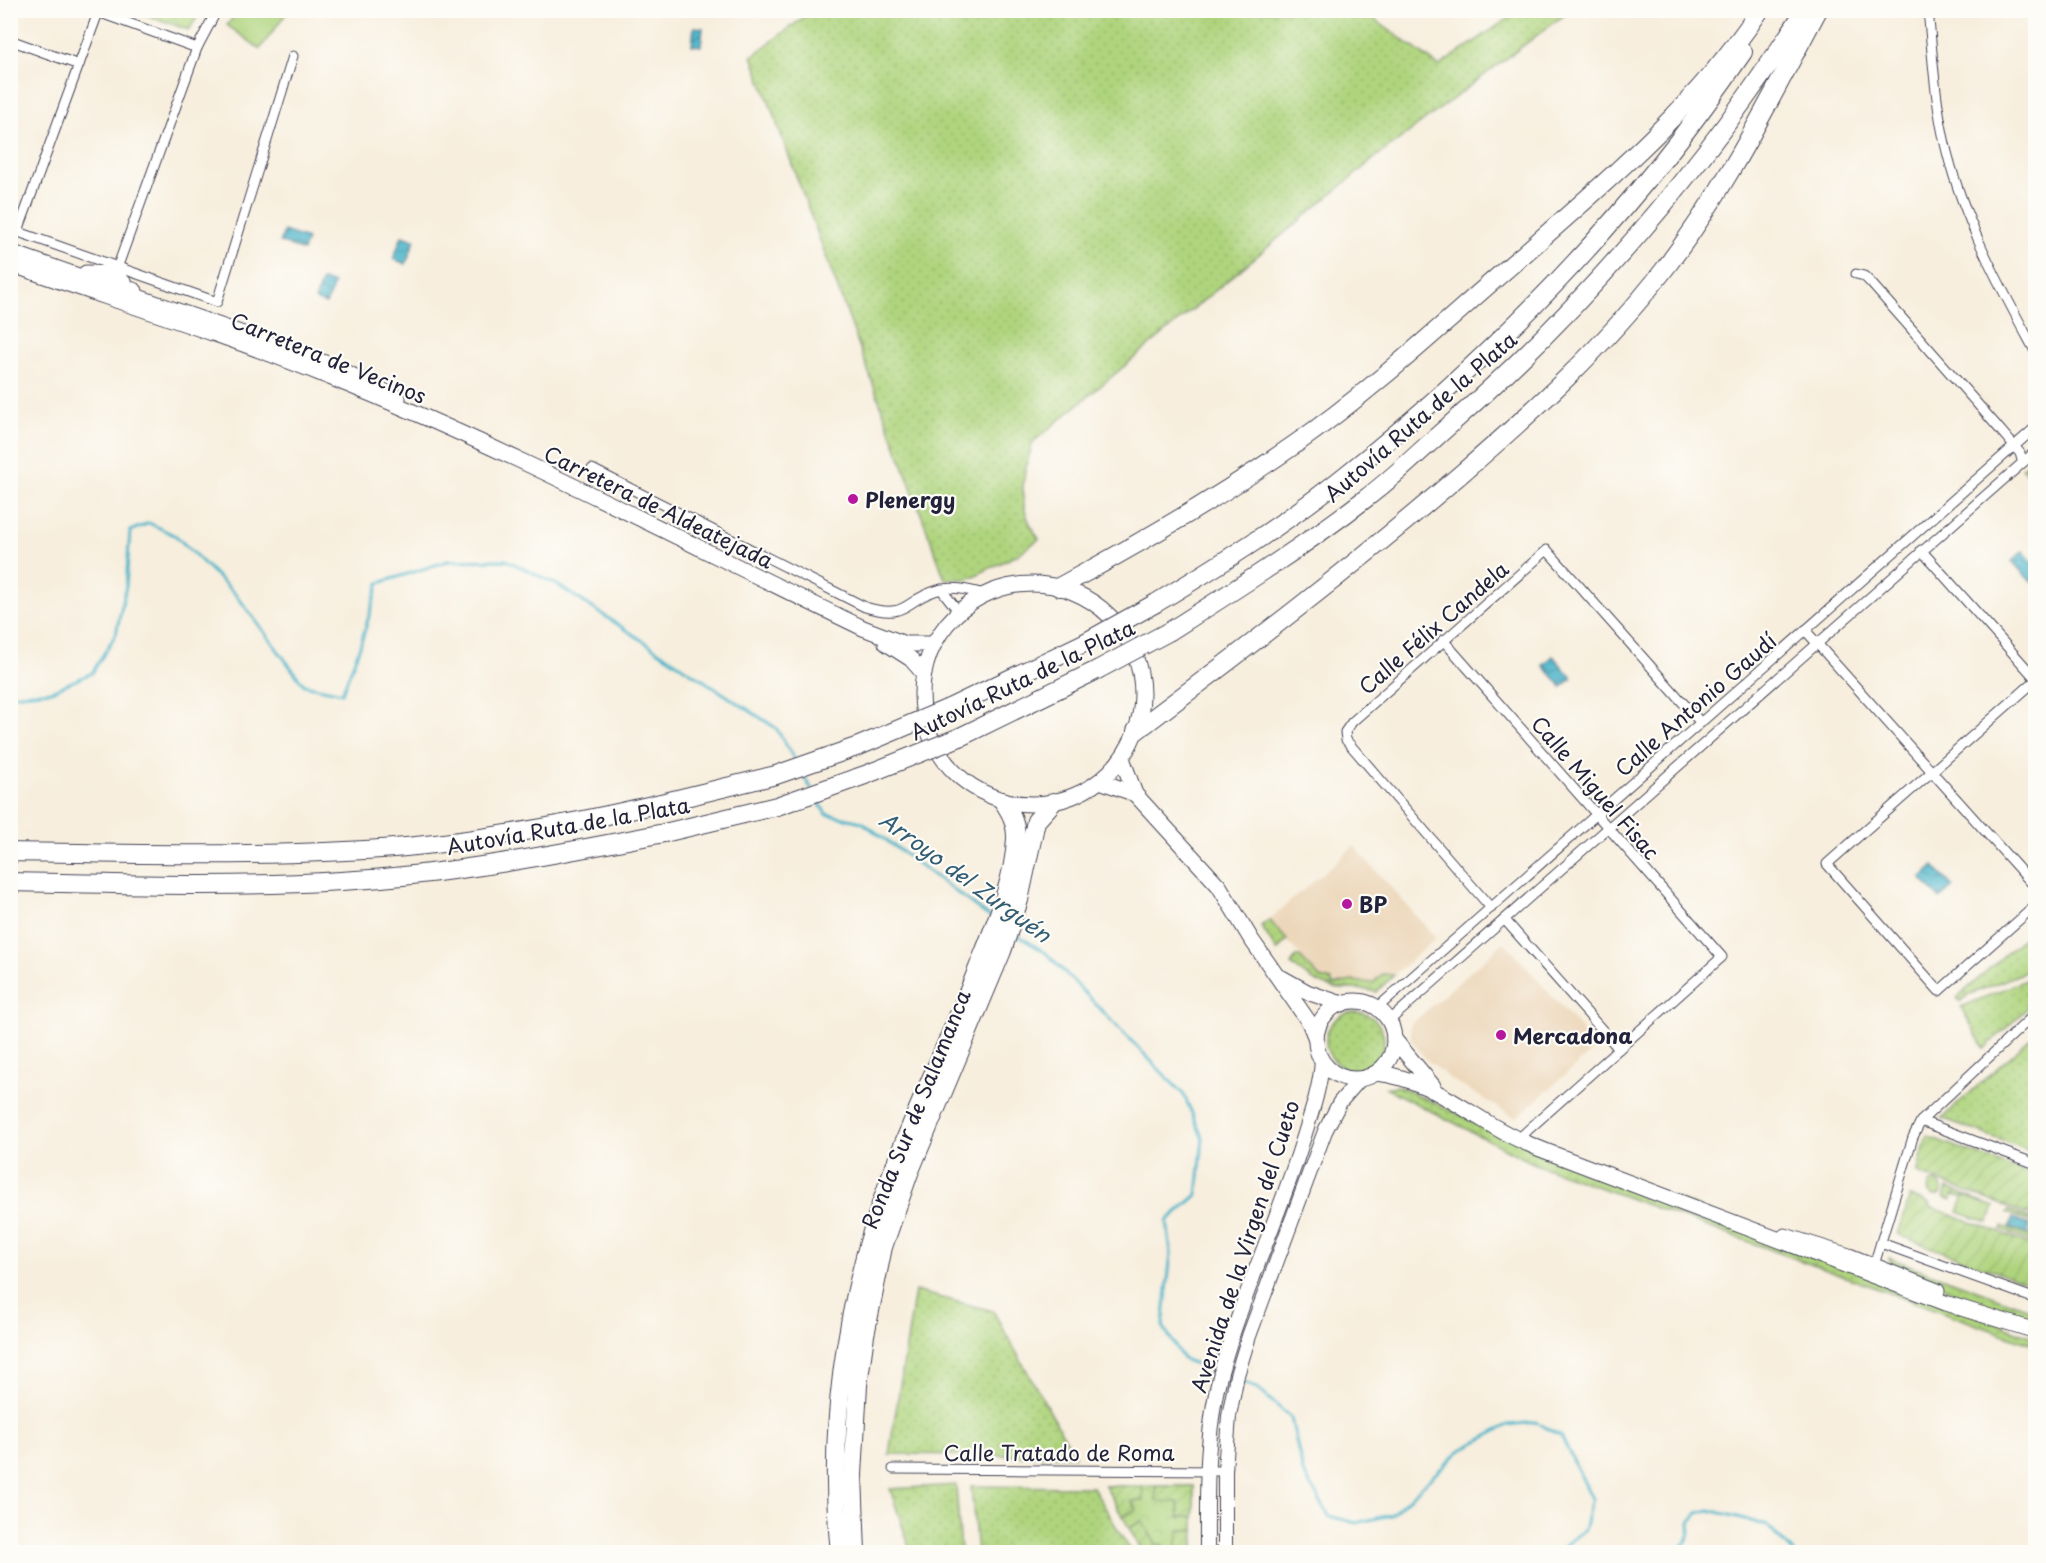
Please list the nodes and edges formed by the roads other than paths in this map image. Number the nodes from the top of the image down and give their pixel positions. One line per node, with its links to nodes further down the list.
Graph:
1 (217, 10): 9 (street)
2 (1760, 10): 26 (highway)
3 (1771, 10): 47 (highway, Autovía Ruta de la Plata, bridge)
4 (1805, 10): 48 (highway, Autovía Ruta de la Plata, bridge)
5 (1818, 10): 38 (highway)
6 (1928, 10): 18 (street)
7 (98, 11): 9 (street); 11 (street)
8 (10, 40): 11 (street)
9 (197, 48): 16 (street)
10 (293, 56): 16 (street)
11 (79, 65): 12 (street)
12 (14, 230): 16 (street)
13 (11, 252): 16 (main road, Carretera de Vecinos)
14 (10, 262): 16 (main road); 17 (main road, Carretera de Vecinos)
15 (1856, 274): 21 (street)
16 (115, 276): 17 (main road); 19 (main road, Carretera de Vecinos)
17 (219, 335): 19 (main road, Carretera de Vecinos)
18 (2036, 353)
19 (436, 422): 30 (main road, Carretera de Aldeatejada)
20 (2036, 427): 21 (street, Calle Antonio Gaudí)
21 (2013, 447): 23 (street); 31 (street, Calle Antonio Gaudí)
22 (2036, 451): 23 (street, Calle Antonio Gaudí)
23 (2022, 460): 25 (street, Calle Antonio Gaudí)
24 (592, 469): 27 (street)
25 (1921, 550): 33 (street, Calle Antonio Gaudí); 36 (street)
26 (1059, 587): 28 (main road); 38 (main road)
27 (941, 589): 28 (street); 29 (street)
28 (984, 594): 29 (main road)
29 (959, 612): 34 (main road)
30 (863, 628): 34 (main road, Carretera de Aldeatejada); 35 (main road, Carretera de Aldeatejada)
31 (1805, 630): 33 (street); 37 (street, Calle Antonio Gaudí)
32 (1443, 640): 37 (street, Calle Félix Candela); 45 (street, Calle Miguel Fisac); 51 (street, Calle Félix Candela)
33 (1816, 642): 40 (street); 46 (street, Calle Antonio Gaudí)
34 (934, 644): 35 (main road)
35 (924, 674): 43 (main road)
36 (2036, 679): 40 (street)
37 (1701, 723): 45 (street, Calle Antonio Gaudí)
38 (1136, 731): 39 (main road)
39 (1122, 758): 41 (main road); 42 (main road)
40 (1933, 772): 49 (street); 50 (street)
41 (1100, 781): 42 (main road); 44 (main road)
42 (1134, 794): 54 (main road)
43 (1002, 801): 44 (main road); 52 (highway, Ronda Sur de Salamanca)
44 (1053, 802): 52 (highway, Ronda Sur de Salamanca)
45 (1596, 816): 46 (street, Calle Miguel Fisac); 51 (street, Calle Antonio Gaudí)
46 (1608, 829): 53 (street, Calle Antonio Gaudí); 61 (street, Calle Miguel Fisac)
47 (10, 852)
48 (10, 882)
49 (2036, 888)
50 (2036, 905)
51 (1491, 908): 56 (street, Calle Antonio Gaudí)
52 (1007, 910): 67 (highway, Ronda Sur de Salamanca)
53 (1504, 920): 58 (street, Calle Antonio Gaudí); 61 (street)
54 (1278, 976): 55 (main road); 59 (main road)
55 (1342, 1004): 56 (main road); 59 (main road)
56 (1377, 1008): 58 (main road)
57 (2036, 1013): 66 (street)
58 (1389, 1021): 60 (main road)
59 (1316, 1039): 62 (main road)
60 (1394, 1039): 63 (main road); 65 (main road)
61 (1619, 1049): 68 (street)
62 (1322, 1061): 64 (main road); 79 (main road, Avenida de la Virgen del Cueto)
63 (1376, 1073): 64 (main road); 65 (main road)
64 (1360, 1079): 80 (main road, Avenida de la Virgen del Cueto)
65 (1437, 1090): 68 (main road)
66 (1921, 1121): 69 (street); 71 (street)
67 (918, 1131): 81 (highway, Ronda Sur de Salamanca); 82 (highway, Ronda Sur de Salamanca)
68 (1518, 1139): 70 (main road)
69 (2036, 1164)
70 (1754, 1230): 72 (main road); 73 (main road)
71 (1881, 1243): 73 (street); 75 (street)
72 (1806, 1252): 73 (main road); 74 (main road)
73 (1874, 1265): 74 (main road); 76 (main road)
74 (1926, 1296): 76 (main road)
75 (2036, 1299)
76 (1974, 1311): 77 (main road)
77 (2036, 1331)
78 (893, 1469): 79 (street, Calle Tratado de Roma)
79 (1208, 1471): 80 (street, Calle Tratado de Roma); 83 (main road, Avenida de la Virgen del Cueto)
80 (1225, 1471): 84 (main road, Avenida de la Virgen del Cueto)
81 (840, 1552)
82 (856, 1552)
83 (1207, 1552)
84 (1225, 1552)

